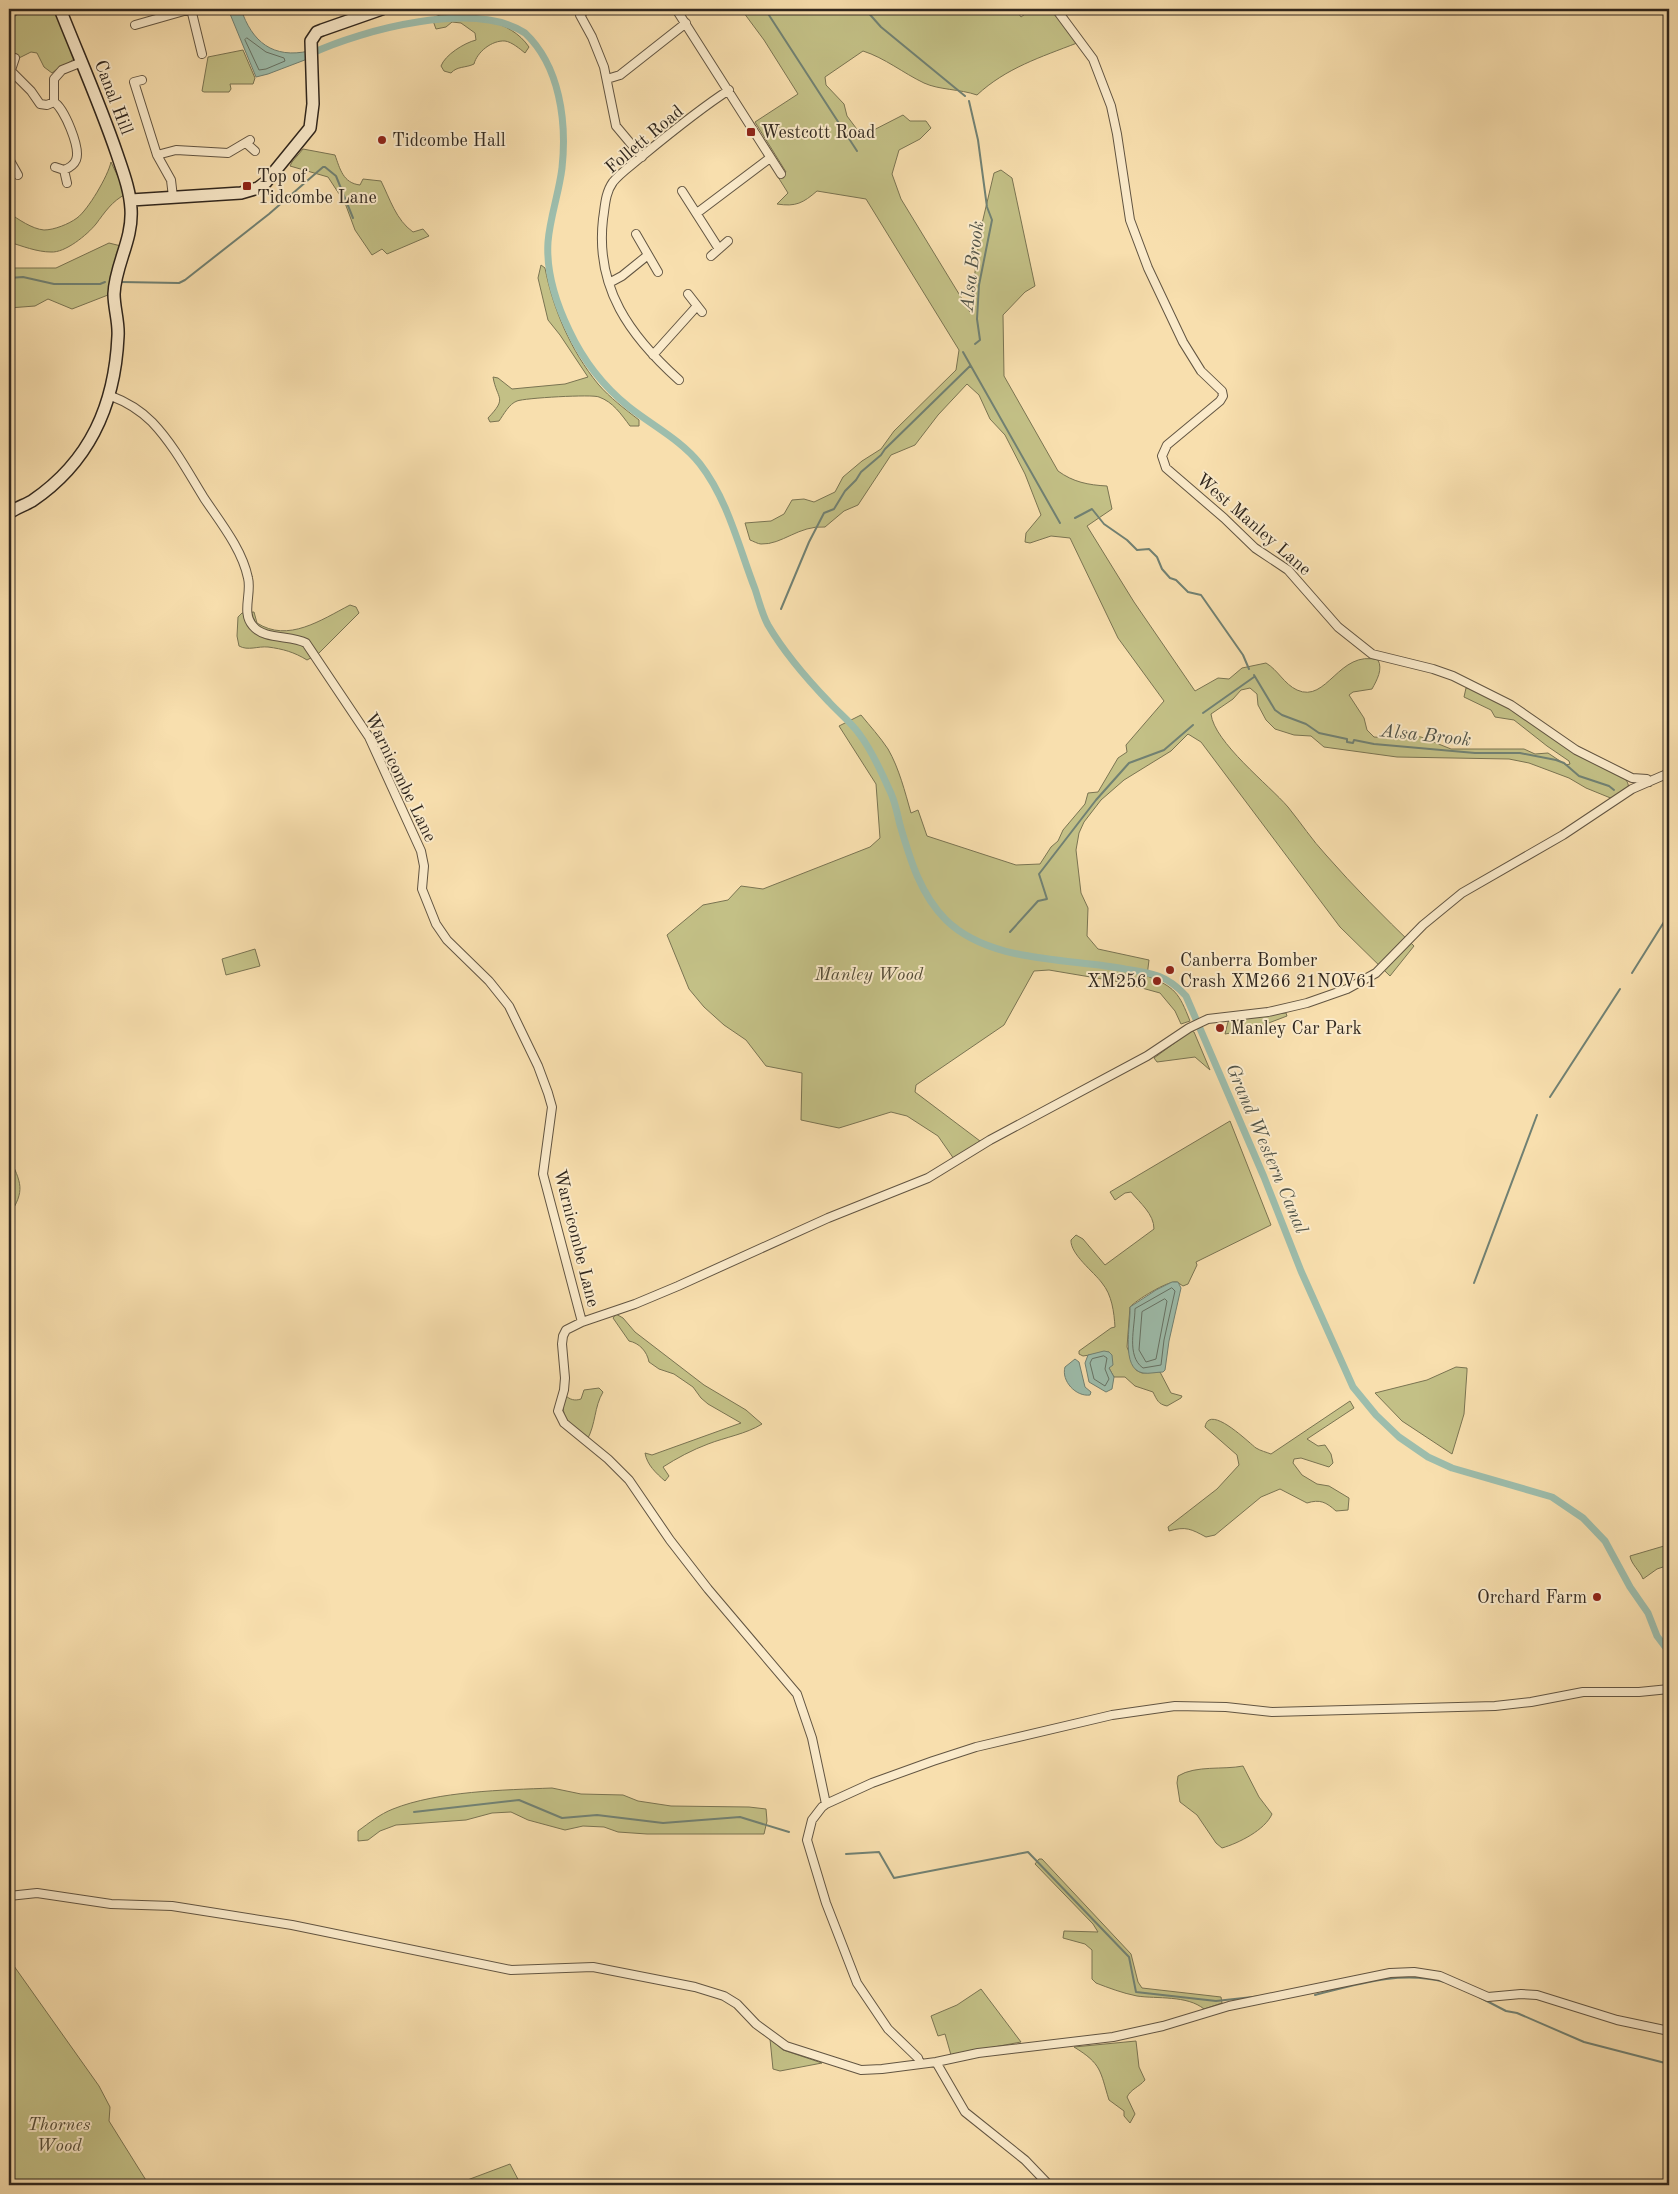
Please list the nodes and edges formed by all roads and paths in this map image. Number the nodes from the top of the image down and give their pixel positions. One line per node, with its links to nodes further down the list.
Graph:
1 (60, 9): 14 (street, Canal Hill)
2 (191, 9): 8 (street); 12 (street)
3 (382, 9): 31 (street)
4 (586, 9): 7 (street)
5 (676, 9): 9 (street)
6 (1056, 9): 47 (street, West Manley Lane)
7 (577, 12): 16 (street)
8 (150, 20): 10 (street); 11 (street)
9 (686, 24): 16 (street); 18 (street)
10 (135, 25)
11 (153, 30)
12 (202, 54)
13 (15, 58): 15 (street)
14 (82, 62): 19 (street); 32 (street, Canal Hill)
15 (10, 70): 19 (street)
16 (607, 79): 22 (street)
17 (142, 80): 21 (street)
18 (729, 90): 22 (street, Follett Road); 23 (street)
19 (54, 102): 26 (street)
20 (255, 151): 21 (street)
21 (157, 155): 31 (street)
22 (642, 157): 40 (street, Follett Road)
23 (770, 158): 27 (street); 33 (street)
24 (9, 159): 28 (street)
25 (54, 167): 26 (street)
26 (64, 170): 29 (street)
27 (781, 174)
28 (18, 175)
29 (67, 183)
30 (682, 191): 33 (street)
31 (173, 197): 32 (street)
32 (131, 200): 44 (street, Canal Hill)
33 (697, 213): 36 (street)
34 (636, 234): 37 (street)
35 (728, 242): 36 (street)
36 (719, 249): 38 (street)
37 (648, 255): 39 (street); 40 (street)
38 (711, 256)
39 (658, 272)
40 (609, 283): 42 (street, Follett Road)
41 (688, 294): 42 (street)
42 (652, 355): 43 (street, Follett Road)
43 (679, 380)
44 (110, 396): 45 (street, Canal Hill); 50 (street, Warnicombe Lane)
45 (9, 513)
46 (1669, 773): 48 (street)
47 (1632, 778): 48 (street, West Manley Lane); 49 (street)
48 (1649, 782): 49 (street)
49 (1632, 789): 50 (street)
50 (582, 1322): 52 (street)
51 (1669, 1689): 52 (street)
52 (826, 1804): 56 (street)
53 (9, 1896): 56 (street)
54 (1669, 2031): 55 (street)
55 (936, 2062): 56 (street); 57 (street)
56 (920, 2064)
57 (1049, 2185)

